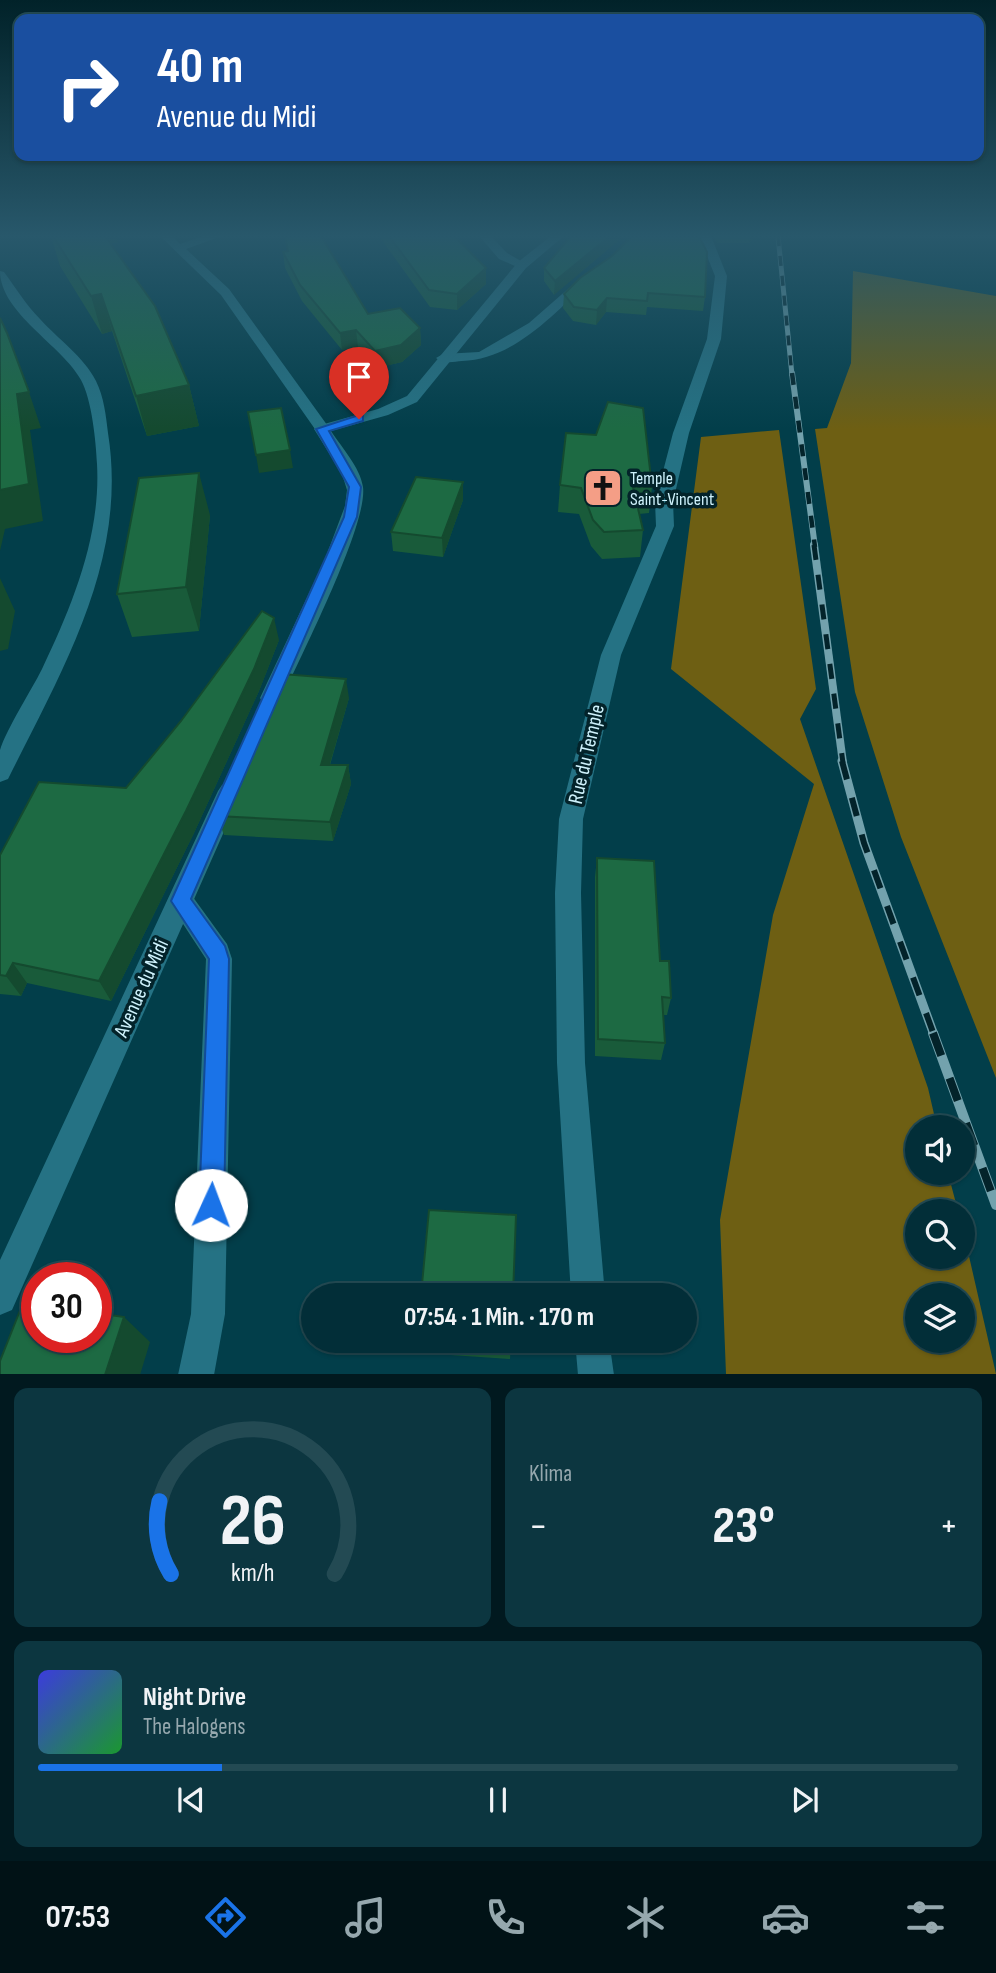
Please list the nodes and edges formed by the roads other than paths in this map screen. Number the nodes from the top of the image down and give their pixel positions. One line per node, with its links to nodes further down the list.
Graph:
1 (19, 300): 10 (street)
2 (231, 300): 7 (street)
3 (492, 300): 6 (street)
4 (560, 300): 6 (street)
5 (719, 300): 12 (street, Rue du Temple)
6 (443, 358): 7 (street)
7 (322, 429): 8 (street)
8 (263, 716)
9 (241, 766): 11 (street, Avenue du Midi)
10 (0, 773)
11 (181, 901): 13 (street, Avenue du Midi); 15 (street)
12 (587, 1283)
13 (0, 1298)
14 (594, 1353): 16 (street)
15 (196, 1374)
16 (596, 1374)

